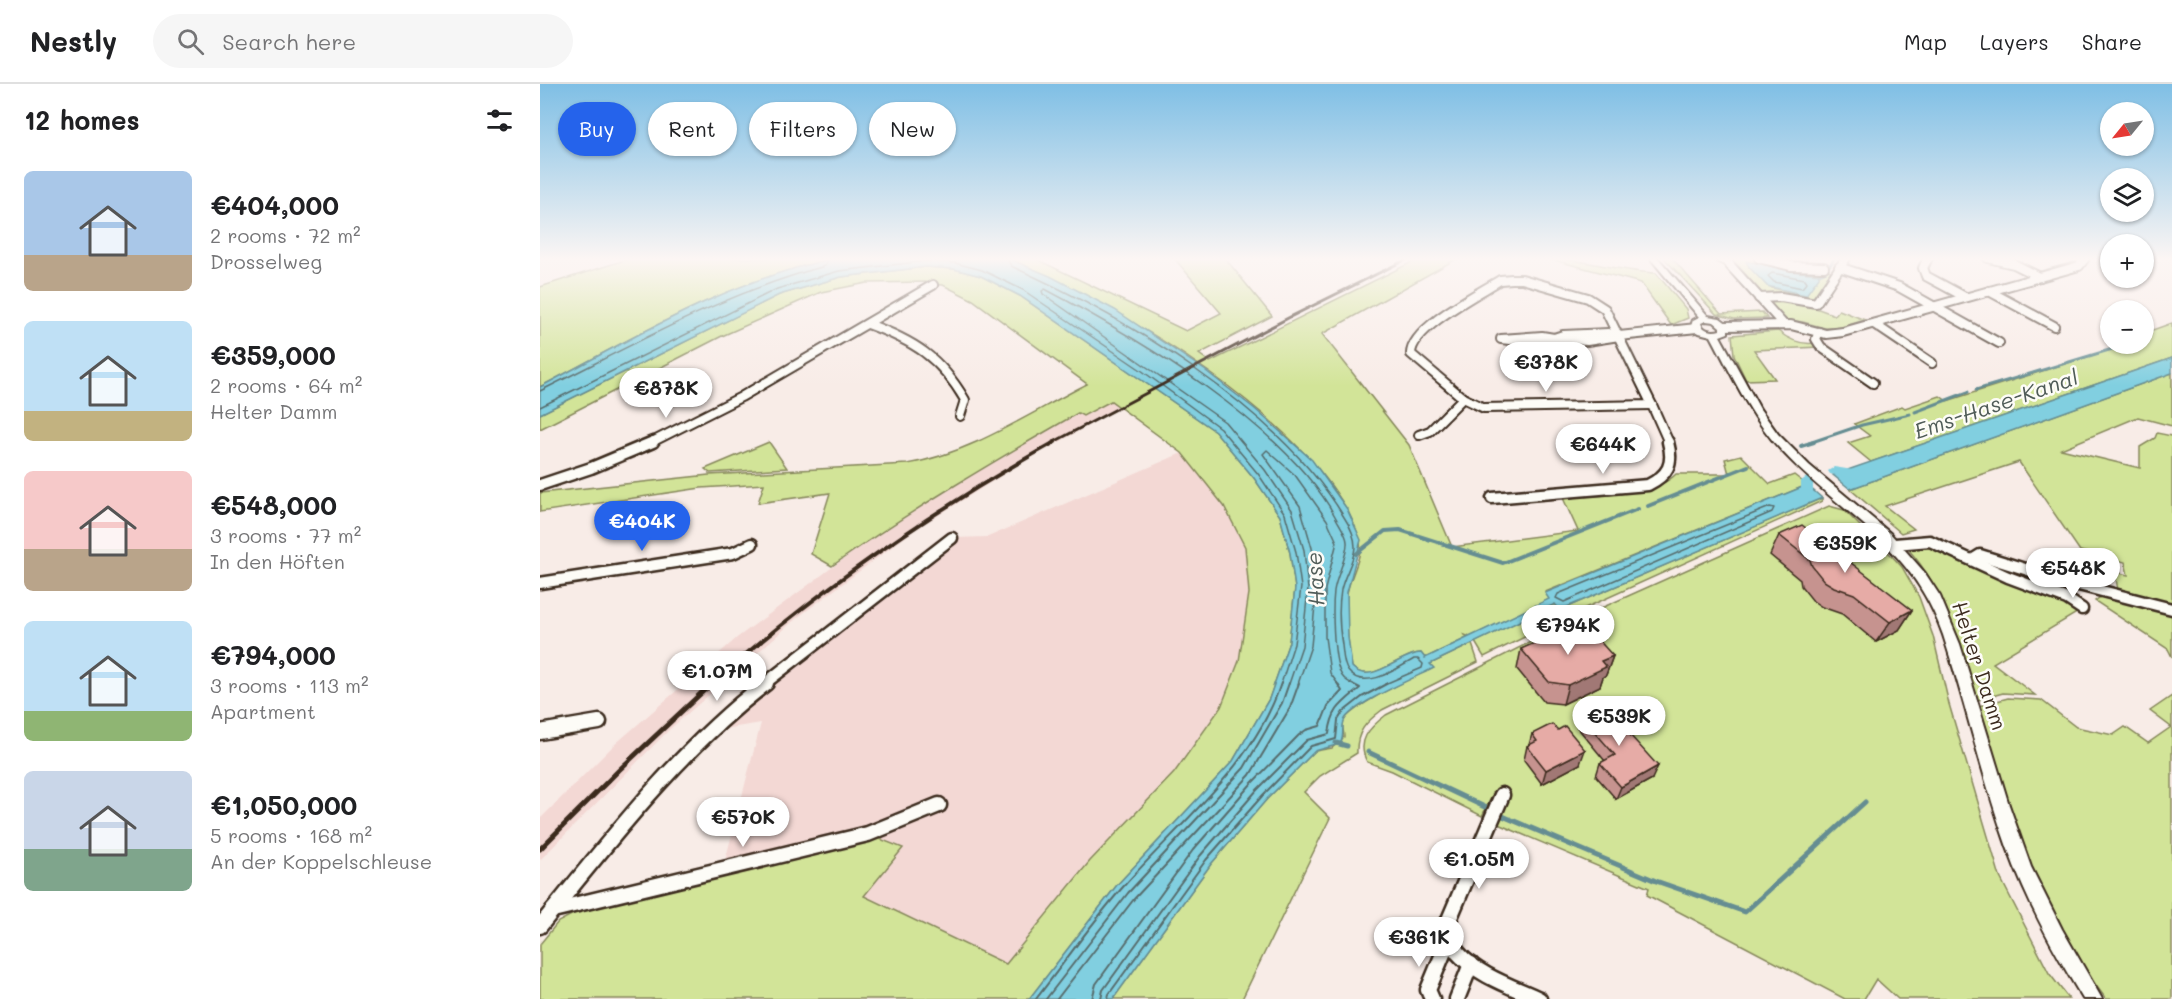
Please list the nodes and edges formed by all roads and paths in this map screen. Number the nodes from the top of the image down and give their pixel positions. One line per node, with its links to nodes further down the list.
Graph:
1 (907, 301): 13 (street)
2 (1468, 301): 25 (street)
3 (1592, 301): 20 (street)
4 (1690, 301): 12 (street)
5 (1762, 301): 14 (street)
6 (1803, 301): 7 (street)
7 (1817, 301)
8 (1923, 301): 11 (street)
9 (1952, 301): 11 (street)
10 (2007, 301): 16 (street)
11 (1934, 306): 15 (street); 22 (street)
12 (1705, 318): 17 (street); 18 (street)
13 (868, 324): 27 (street); 29 (street)
14 (1783, 324): 18 (street); 19 (street)
15 (1874, 324): 19 (street); 23 (street)
16 (2054, 326)
17 (1697, 328): 18 (street); 20 (street)
18 (1720, 330): 33 (street, Helter Damm)
19 (1818, 332): 24 (street)
20 (1619, 336): 21 (street); 26 (street)
21 (1554, 338): 21 (street)
22 (1999, 343)
23 (1932, 363)
24 (1873, 383)
25 (1463, 398): 26 (street); 28 (street)
26 (1652, 405): 30 (street)
27 (960, 416)
28 (1419, 435)
29 (540, 485)
30 (1492, 498)
31 (952, 538): 42 (street)
32 (752, 544): 35 (street)
33 (1895, 544): 34 (street); 49 (street, Helter Damm)
34 (1972, 560): 36 (street); 37 (street)
35 (540, 586)
36 (2082, 609)
37 (2172, 609)
38 (599, 722): 39 (street)
39 (540, 732)
40 (1500, 799): 44 (street)
41 (939, 805): 42 (street)
42 (553, 910): 43 (street)
43 (540, 926)
44 (1450, 937): 45 (street); 46 (street)
45 (1471, 964): 47 (street); 48 (street)
46 (1432, 999)
47 (1457, 999)
48 (1539, 999)
49 (2093, 999)

